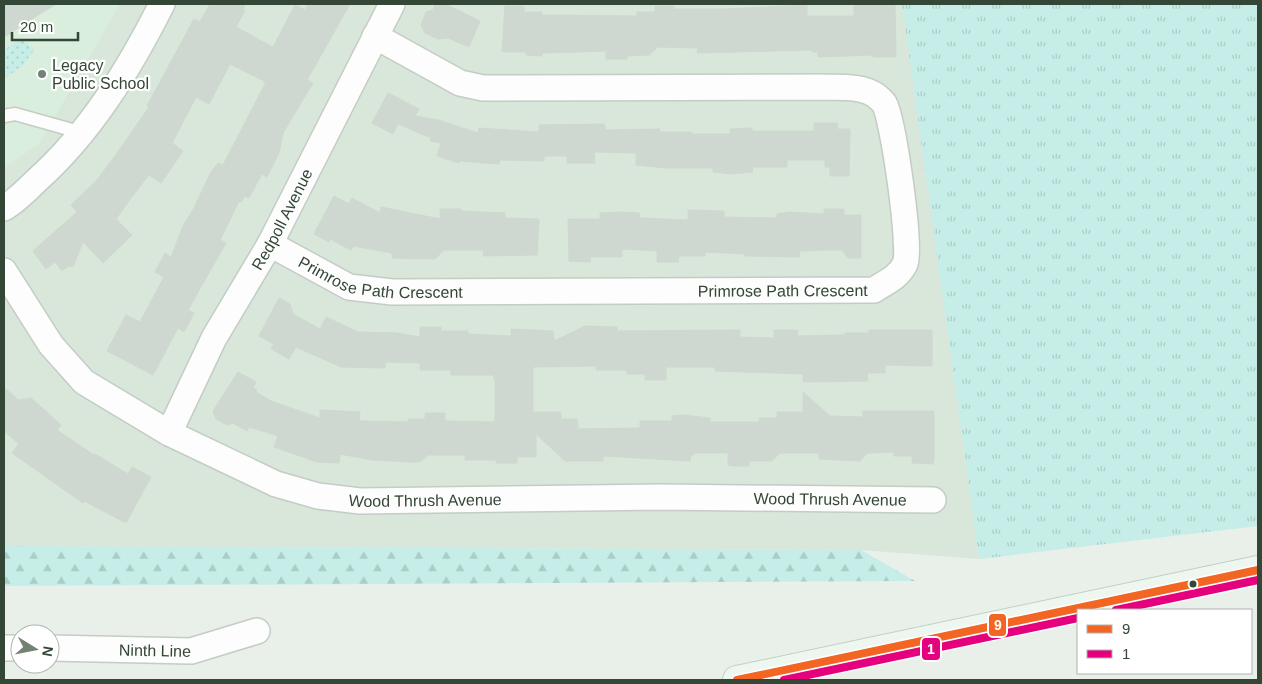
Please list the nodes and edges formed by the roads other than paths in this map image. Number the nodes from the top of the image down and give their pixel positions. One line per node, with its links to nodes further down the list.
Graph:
1 (162, 4): 5 (street)
2 (392, 4): 3 (street, Redpoll Avenue)
3 (375, 36): 7 (street, Redpoll Avenue); 7 (street, Primrose Path Crescent)
4 (4, 116): 5 (lane)
5 (83, 133): 6 (street)
6 (4, 208)
7 (270, 244): 9 (street, Redpoll Avenue)
8 (4, 271): 9 (street, Wood Thrush Avenue)
9 (168, 433): 10 (street, Wood Thrush Avenue)
10 (933, 500)
11 (1258, 570): 14 (main road)
12 (257, 631): 13 (street, Ninth Line)
13 (60, 648)
14 (737, 680)

